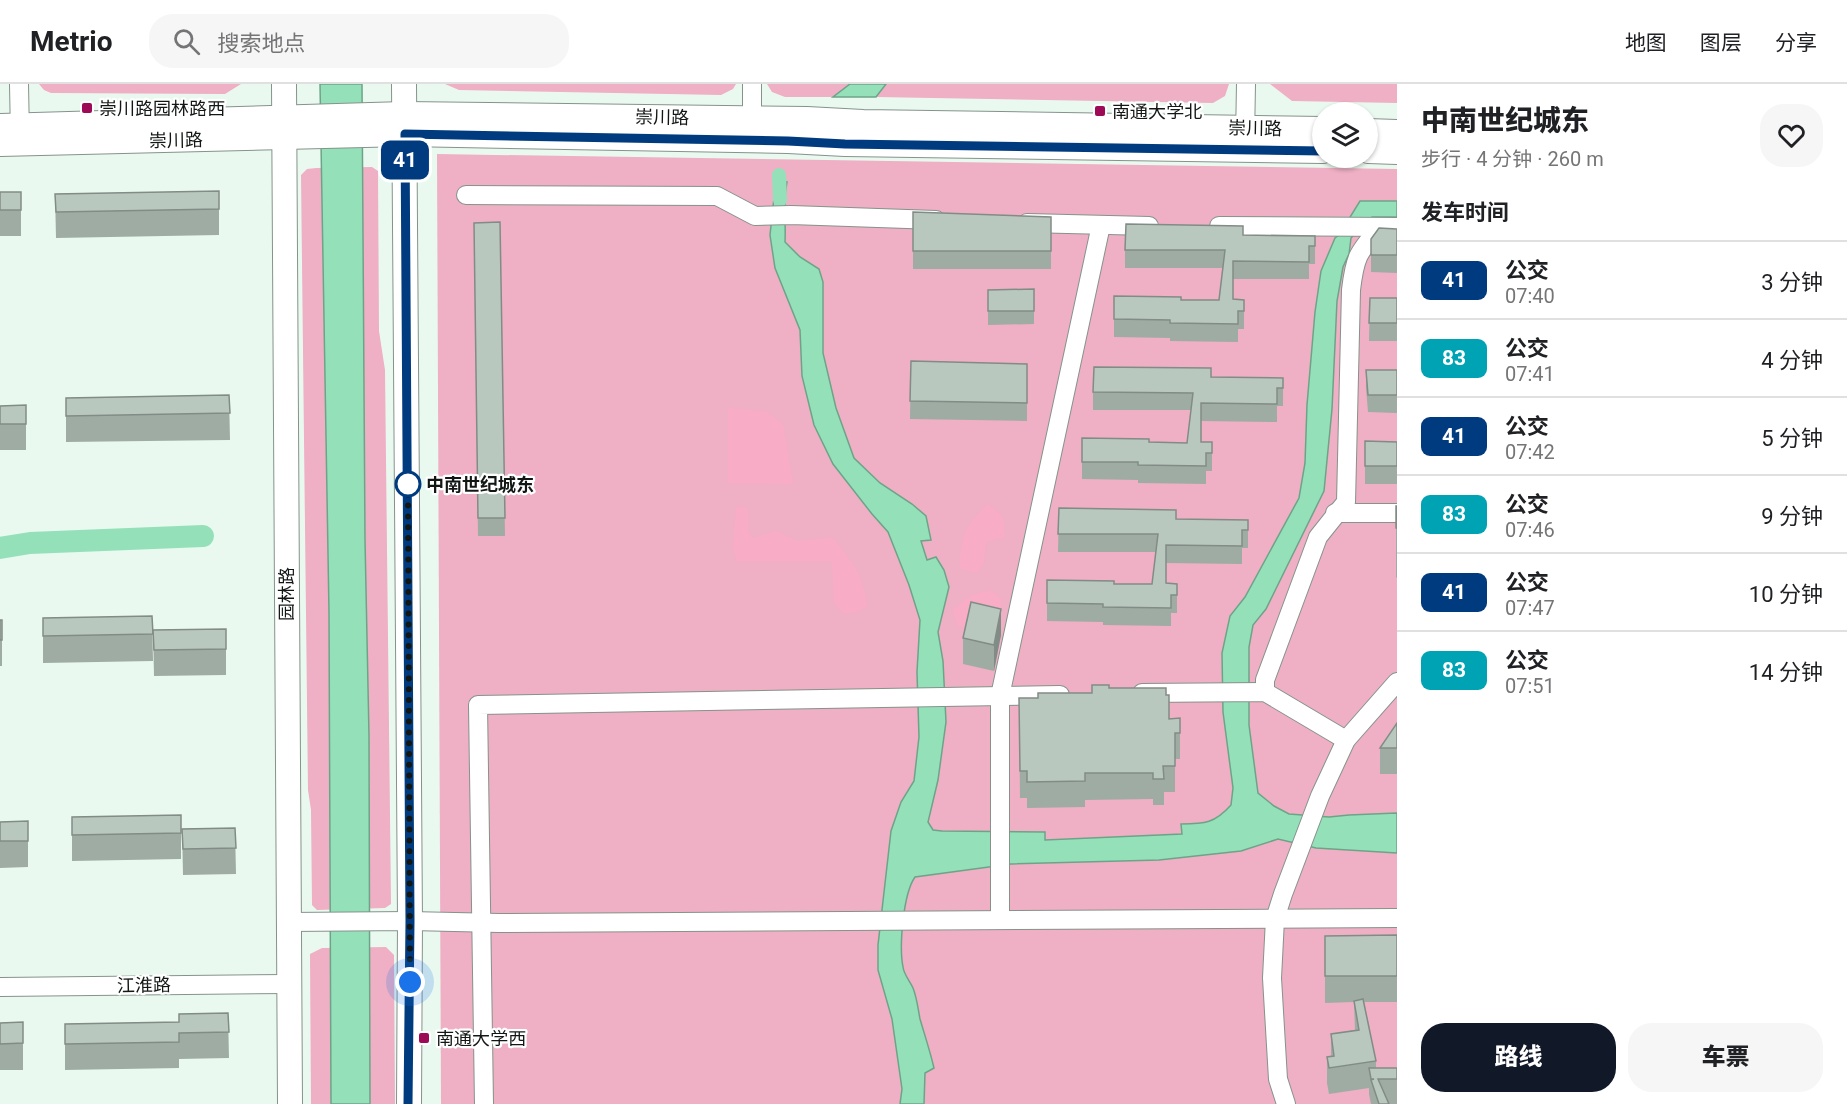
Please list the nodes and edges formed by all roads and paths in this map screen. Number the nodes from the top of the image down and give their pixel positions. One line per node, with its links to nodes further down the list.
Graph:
1 (19, 84): 12 (street)
2 (284, 84): 7 (main road, 园林路)
3 (404, 84): 6 (main road)
4 (752, 84): 8 (street)
5 (1246, 84): 13 (street)
6 (405, 124): 7 (main road, 崇川路); 8 (main road, 崇川路); 35 (main road)
7 (284, 128): 12 (main road, 崇川路); 37 (main road, 园林路)
8 (752, 129): 13 (main road, 崇川路)
9 (1312, 130): 13 (main road, 崇川路)
10 (1378, 131): 11 (main road)
11 (1397, 132)
12 (10, 135)
13 (1245, 139): 14 (main road, 崇川路)
14 (1312, 149)
15 (1378, 151): 16 (main road)
16 (1397, 152)
17 (466, 195): 18 (street)
18 (958, 221)
19 (1005, 222): 20 (street)
20 (1101, 225): 21 (street); 30 (street)
21 (1172, 226)
22 (1196, 226): 23 (street)
23 (1388, 227): 24 (street)
24 (1335, 513): 25 (street); 27 (street)
25 (1397, 513)
26 (1397, 682): 31 (street)
27 (1258, 692): 28 (street); 31 (street)
28 (1126, 694)
29 (1080, 695): 30 (street)
30 (1000, 696): 33 (street); 36 (street)
31 (1346, 740): 34 (street)
32 (1397, 918): 34 (street)
33 (1000, 920): 34 (street); 36 (street)
34 (1275, 920): 43 (street)
35 (399, 921): 36 (street); 37 (street); 41 (main road)
36 (481, 921): 42 (street)
37 (288, 922): 38 (main road, 园林路)
38 (288, 984): 39 (street, 江淮路); 40 (main road, 园林路)
39 (0, 987)
40 (290, 1104)
41 (408, 1104)
42 (484, 1104)
43 (1286, 1104)

